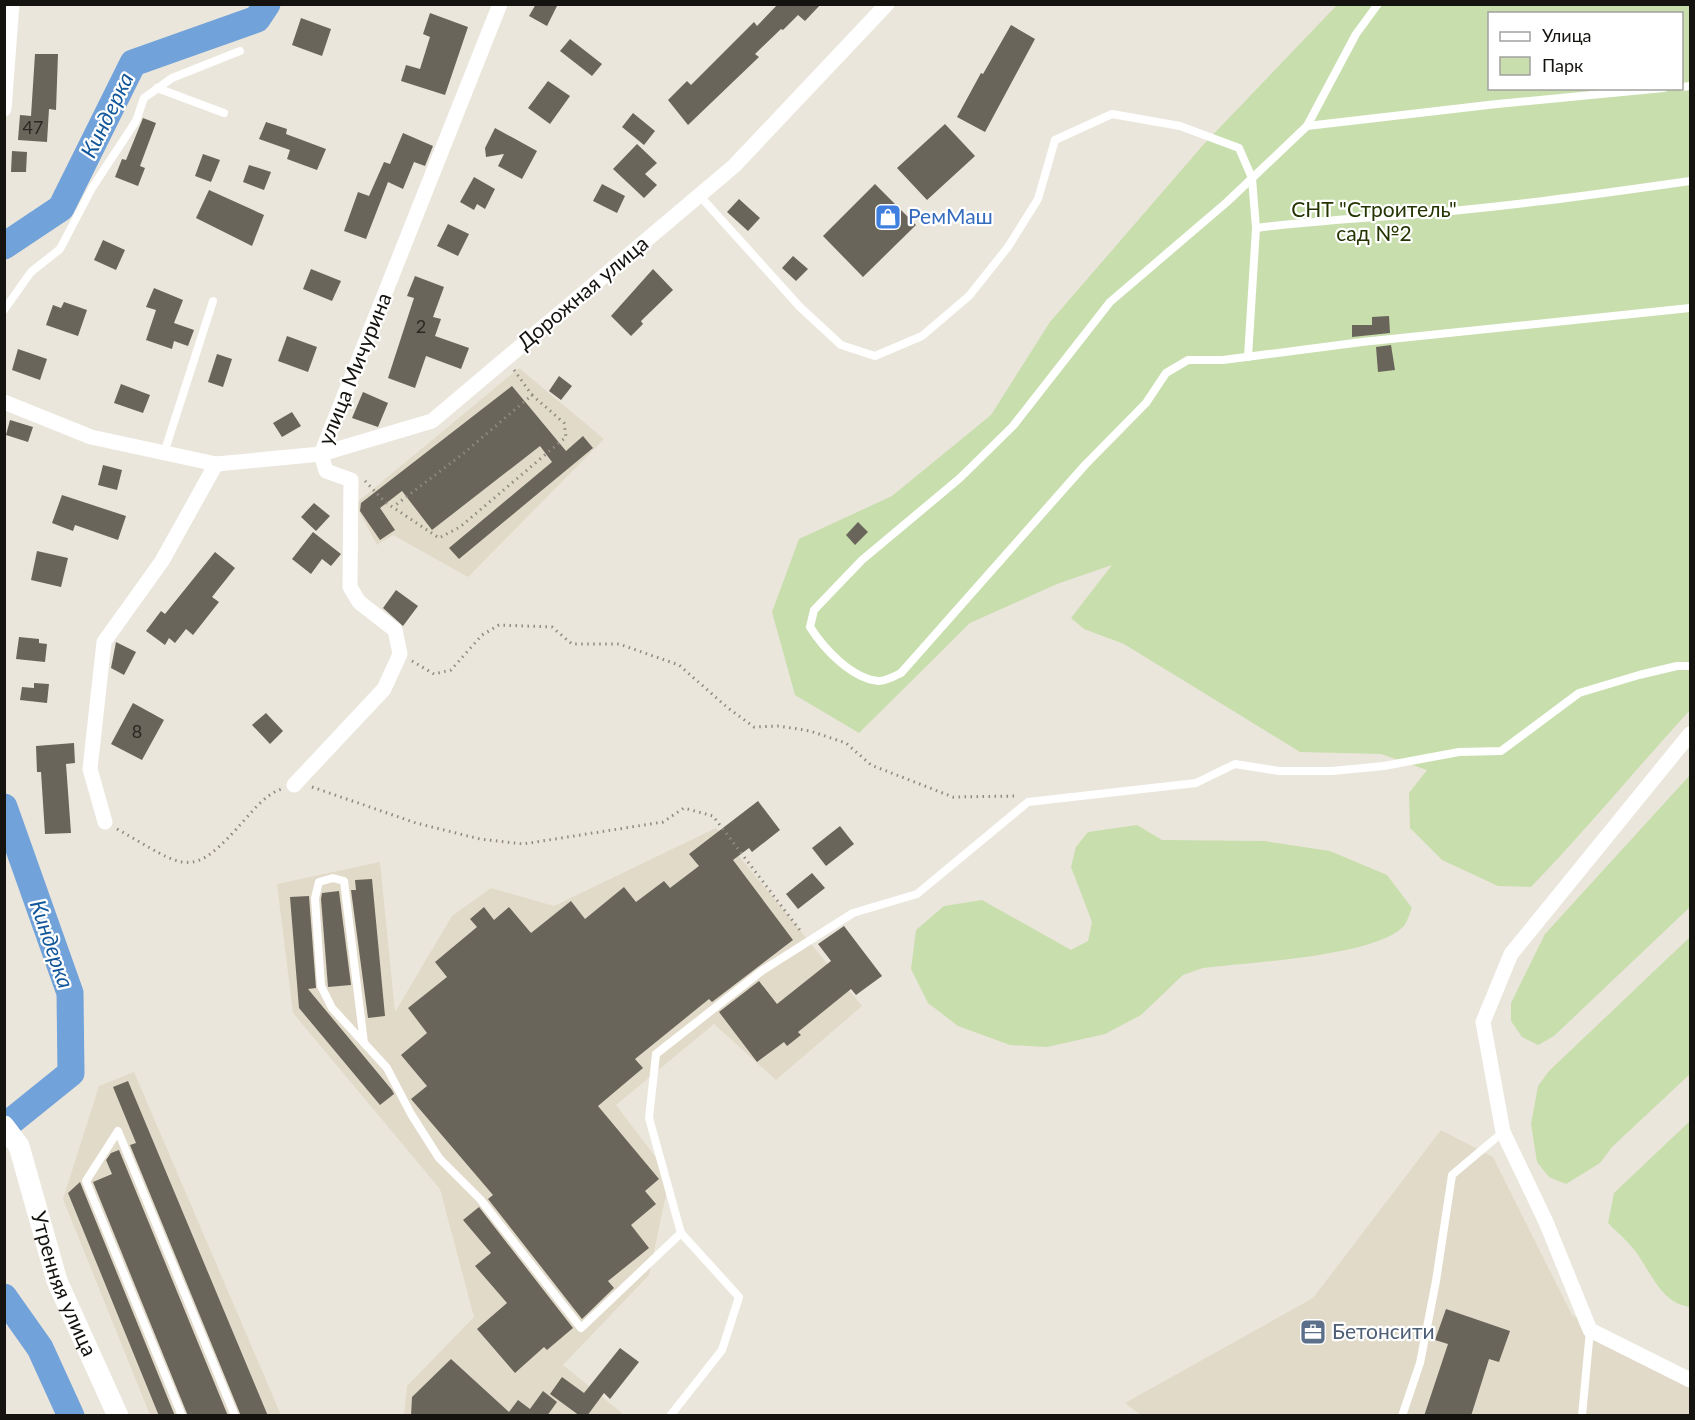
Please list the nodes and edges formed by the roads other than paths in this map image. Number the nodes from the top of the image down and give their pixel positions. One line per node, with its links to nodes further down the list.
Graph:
1 (12, 4): 8 (street)
2 (500, 4): 21 (street, улица Мичурина)
3 (887, 4): 13 (street, Дорожная улица)
4 (1378, 4): 10 (lane)
5 (240, 51): 6 (lane)
6 (157, 88): 9 (lane); 17 (lane)
7 (1643, 90): 10 (lane)
8 (4, 108)
9 (224, 114)
10 (1307, 126): 11 (lane)
11 (1252, 178): 13 (lane); 14 (lane); 18 (lane)
12 (1690, 181): 14 (lane)
13 (699, 195): 21 (street, Дорожная улица)
14 (1256, 228): 18 (lane)
15 (213, 301): 20 (lane)
16 (1690, 308): 18 (lane)
17 (4, 310)
18 (1248, 357)
19 (4, 402): 20 (street, Дорожная улица)
20 (164, 453): 22 (street, Дорожная улица)
21 (321, 454): 22 (street, Дорожная улица); 25 (street, улица Мичурина)
22 (216, 464): 26 (street)
23 (1690, 666): 30 (lane)
24 (1690, 734): 29 (street)
25 (294, 785)
26 (105, 822)
27 (364, 1043): 27 (lane); 30 (lane)
28 (4, 1126): 33 (street, Утренняя улица)
29 (1503, 1132): 31 (street); 37 (lane)
30 (681, 1233): 36 (lane)
31 (1590, 1330): 32 (street); 38 (lane)
32 (1690, 1380)
33 (118, 1416)
34 (182, 1416): 35 (lane)
35 (235, 1416)
36 (670, 1416)
37 (1402, 1416)
38 (1582, 1416)

